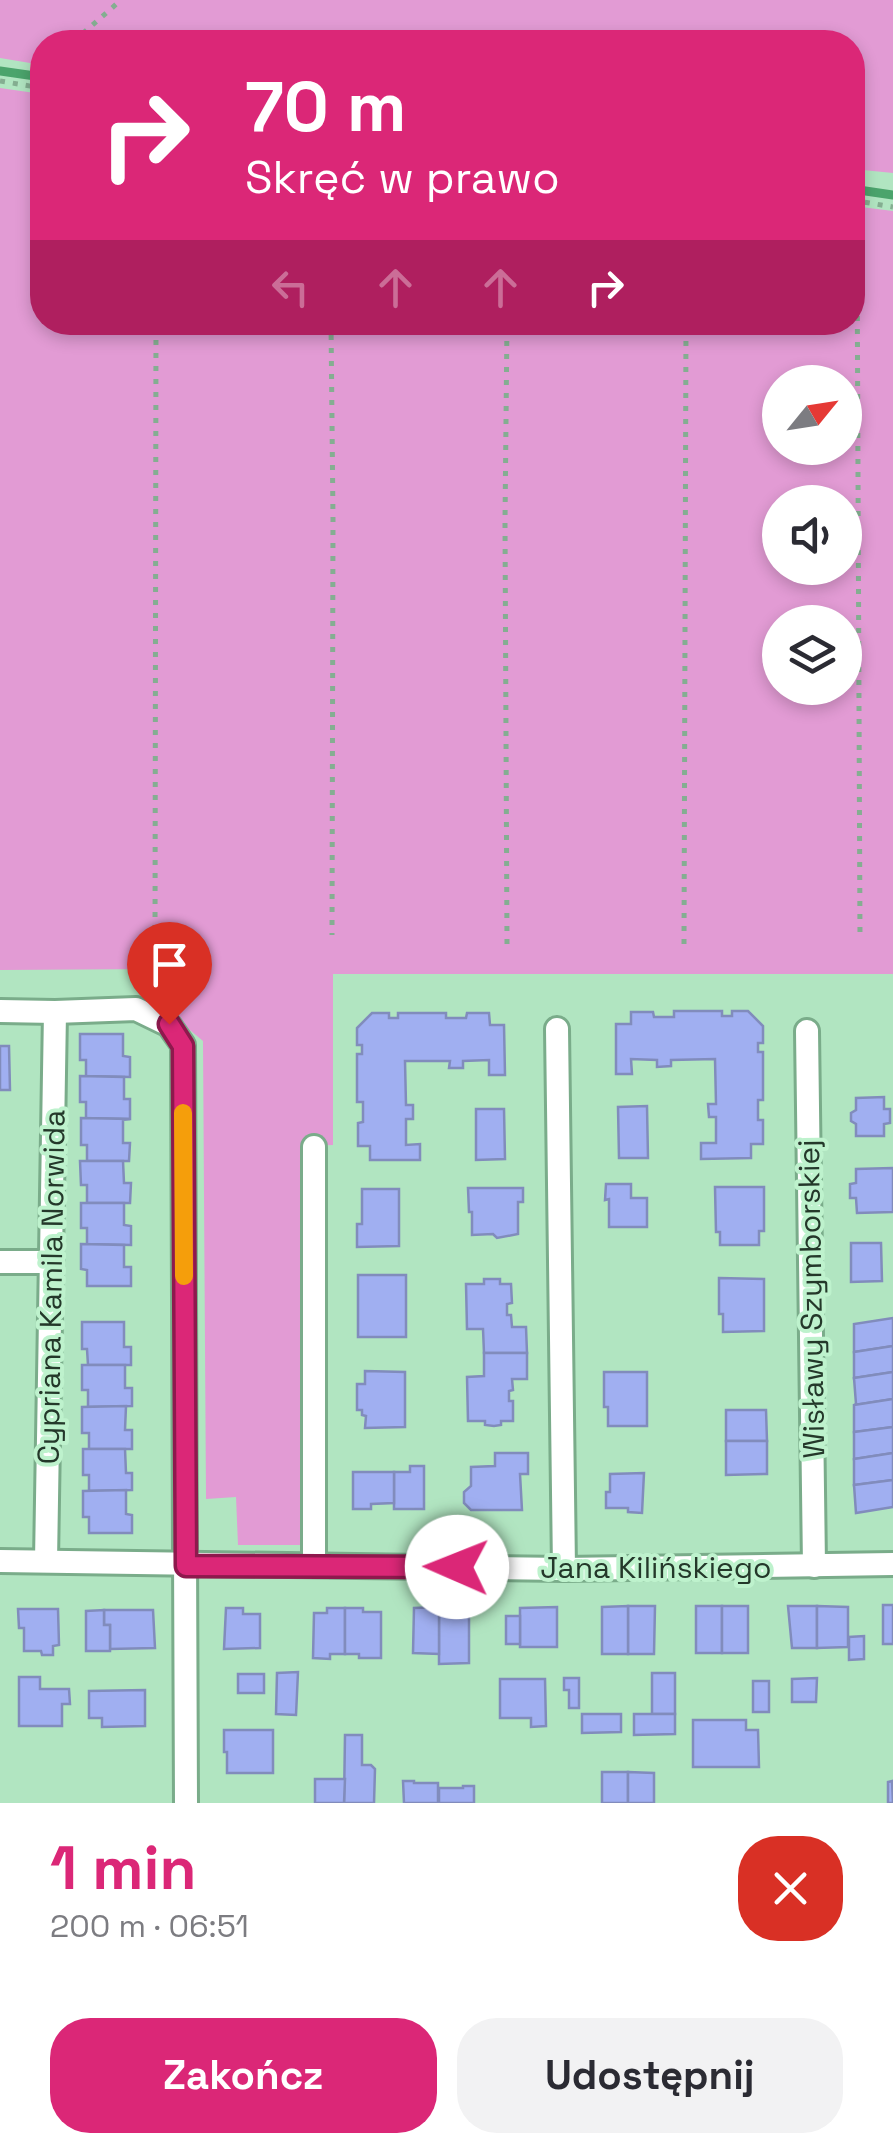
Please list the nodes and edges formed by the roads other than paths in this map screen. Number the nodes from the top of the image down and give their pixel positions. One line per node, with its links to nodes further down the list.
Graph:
1 (0, 1011): 2 (street)
2 (55, 1012): 7 (street, Cypriana Kamila Norwida); 12 (street)
3 (558, 1029): 14 (street)
4 (807, 1031): 13 (street, Wisławy Szymborskiej)
5 (314, 1148): 11 (street)
6 (0, 1262): 7 (street)
7 (52, 1262): 9 (street, Cypriana Kamila Norwida)
8 (0, 1561): 9 (street, Jana Kilińskiego)
9 (46, 1561): 12 (street, Jana Kilińskiego)
10 (893, 1564): 13 (street, Jana Kilińskiego)
11 (314, 1565): 12 (street, Jana Kilińskiego); 14 (street, Jana Kilińskiego)
12 (186, 1566): 15 (street)
13 (814, 1566): 14 (street, Jana Kilińskiego)
14 (564, 1569)
15 (186, 1803)

